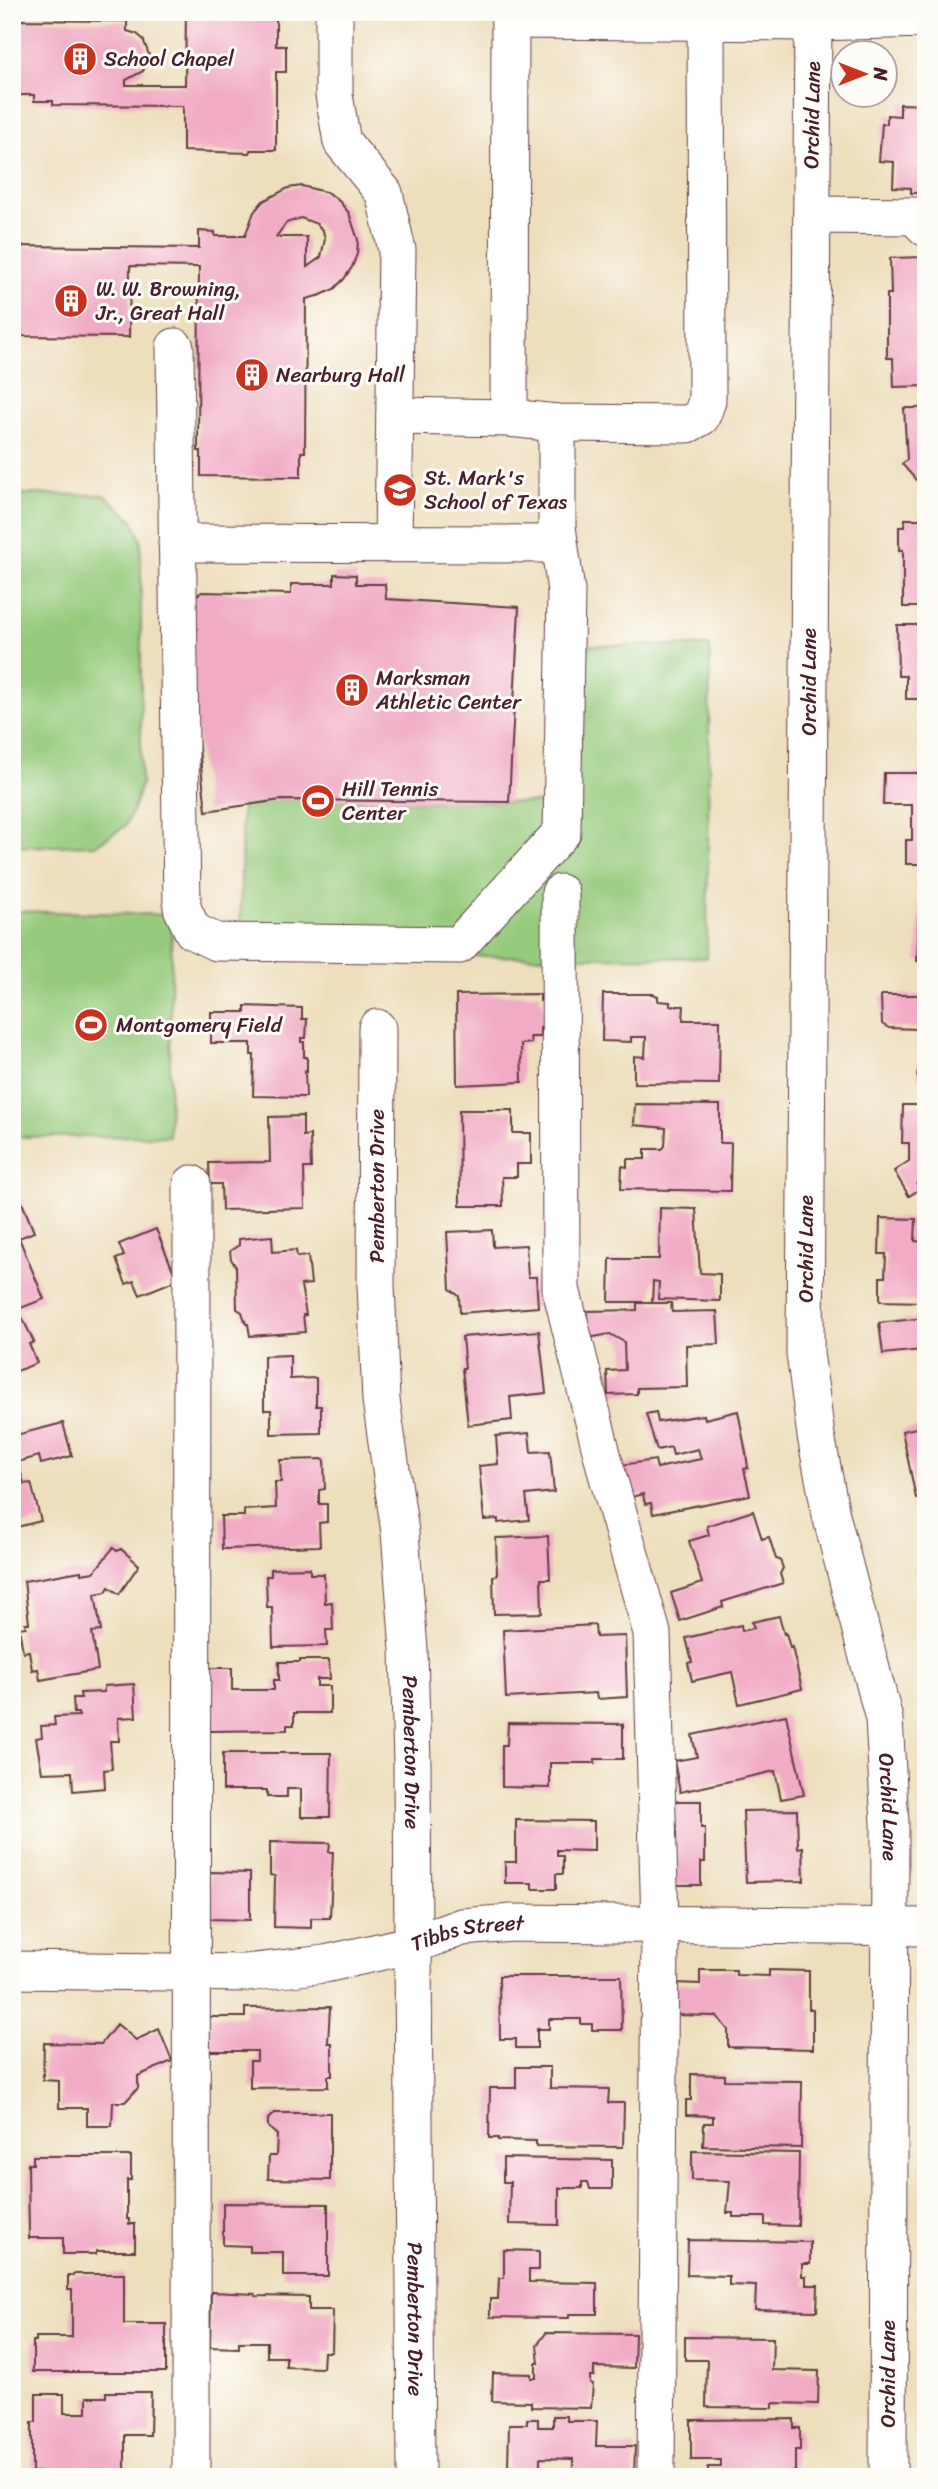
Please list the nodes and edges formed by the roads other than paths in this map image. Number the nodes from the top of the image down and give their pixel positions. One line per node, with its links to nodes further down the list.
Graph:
1 (334, 12): 9 (street)
2 (510, 16): 3 (street); 10 (street)
3 (706, 16): 4 (street); 11 (street)
4 (813, 17): 5 (street); 6 (street, Orchid Lane)
5 (926, 19)
6 (811, 215): 7 (street); 19 (street, Orchid Lane)
7 (926, 228)
8 (176, 347): 12 (street)
9 (395, 416): 10 (street); 13 (street)
10 (509, 418): 11 (street)
11 (557, 423): 14 (street)
12 (177, 543): 13 (street); 14 (street)
13 (393, 543): 14 (street)
14 (559, 544)
15 (560, 893): 18 (street)
16 (377, 1028): 21 (street, Pemberton Drive)
17 (192, 1184): 23 (street)
18 (660, 1924): 19 (street, Tibbs Street); 21 (street, Tibbs Street); 26 (street)
19 (888, 1927): 20 (street, Tibbs Street); 27 (street, Orchid Lane)
20 (926, 1927)
21 (414, 1944): 23 (street, Tibbs Street); 25 (street, Pemberton Drive)
22 (12, 1970): 23 (street, Tibbs Street)
23 (191, 1972): 24 (street)
24 (191, 2477)
25 (416, 2477)
26 (656, 2477)
27 (888, 2477)

